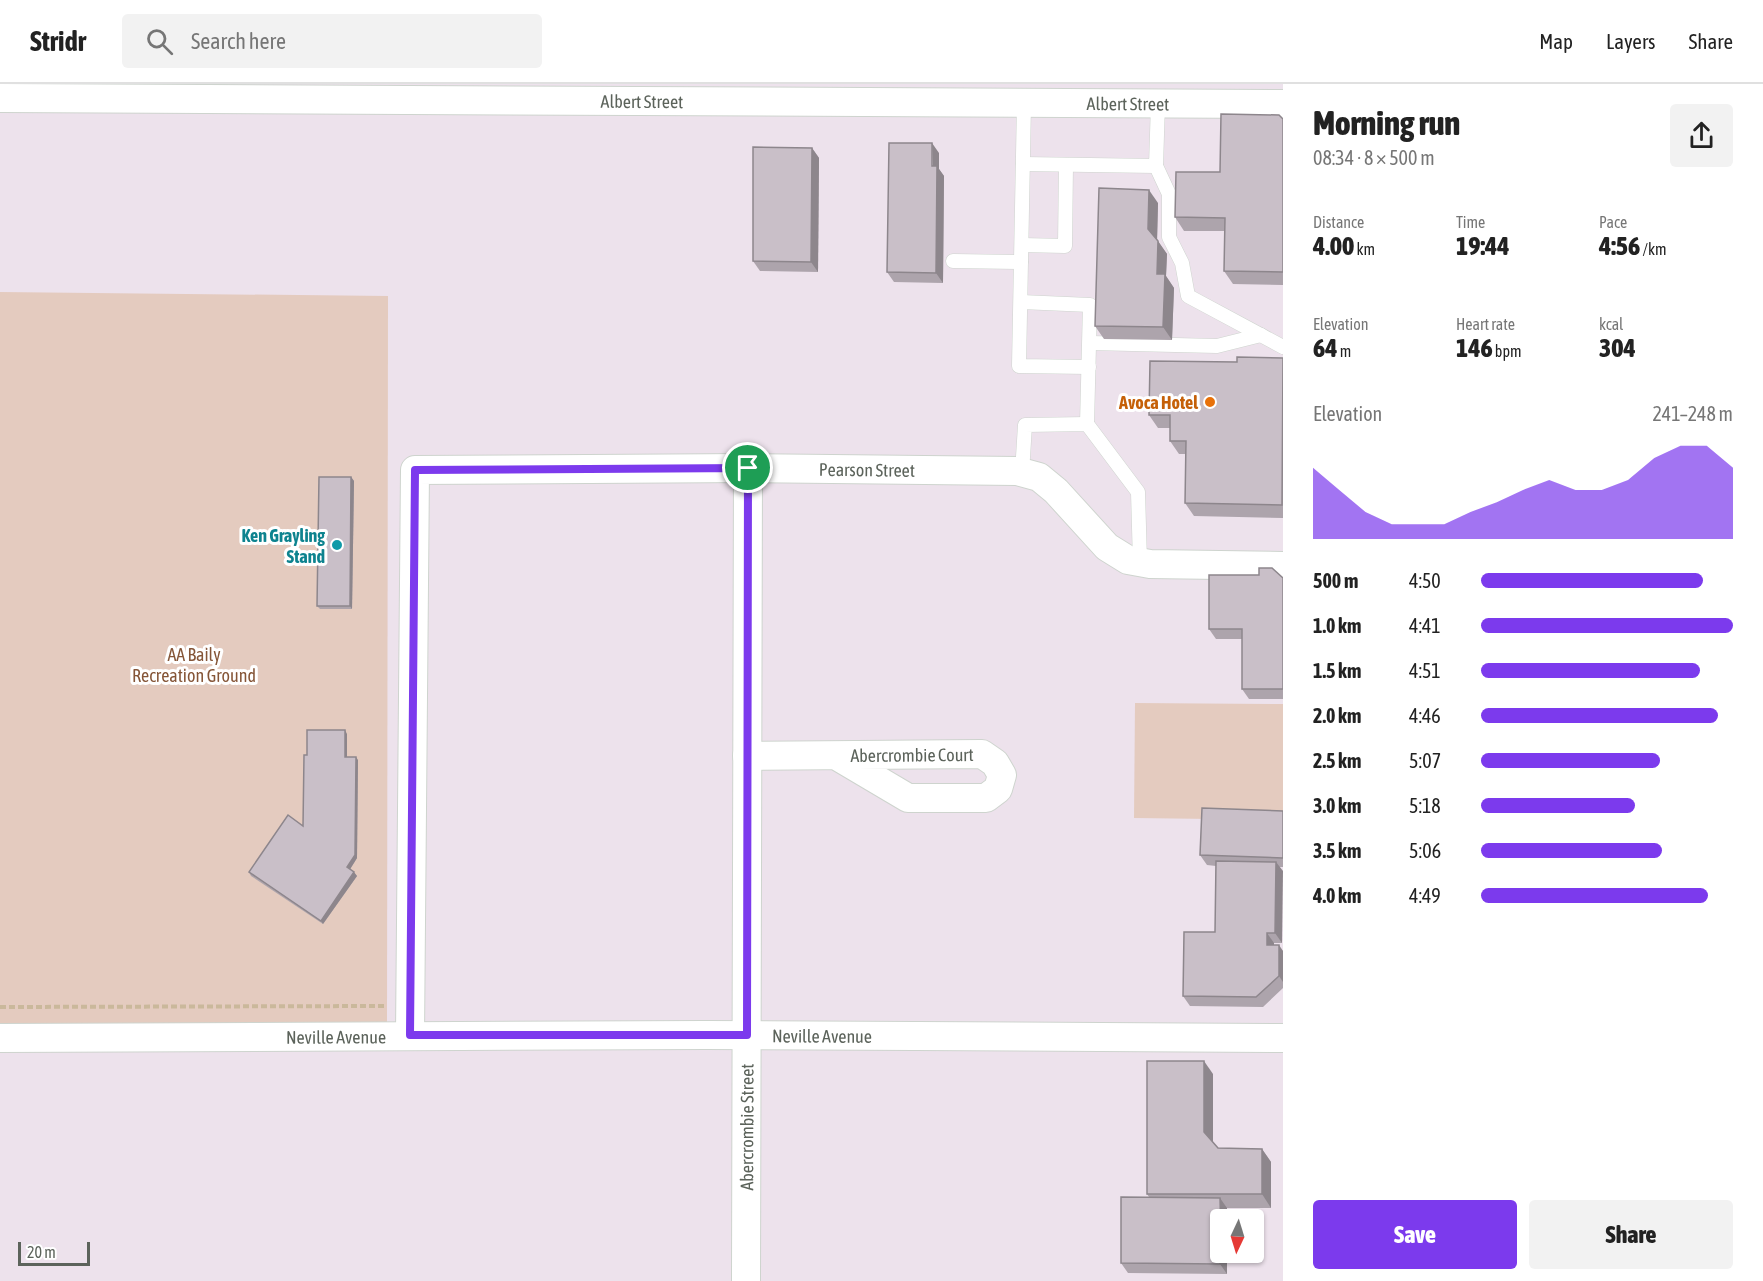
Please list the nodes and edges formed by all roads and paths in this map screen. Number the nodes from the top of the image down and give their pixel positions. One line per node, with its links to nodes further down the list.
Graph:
1 (876, 93): 2 (street, Albert Street); 3 (street, Albert Street)
2 (0, 98)
3 (1024, 103): 4 (street, Albert Street); 6 (lane)
4 (1158, 103): 5 (street, Albert Street); 8 (lane)
5 (1283, 104)
6 (1023, 164): 7 (lane); 9 (lane)
7 (1066, 165): 8 (lane); 9 (lane)
8 (1156, 166): 13 (lane)
9 (1022, 245): 11 (lane)
10 (953, 261): 11 (lane)
11 (1021, 262): 12 (lane)
12 (1021, 302): 14 (lane); 15 (lane)
13 (1272, 341): 14 (lane)
14 (1090, 343): 15 (lane)
15 (1089, 367): 16 (lane)
16 (1087, 424): 18 (lane); 19 (lane)
17 (748, 468): 18 (street, Pearson Street); 21 (street, Abercrombie Street); 23 (street, Pearson Street)
18 (1022, 472): 19 (street, Pearson Street)
19 (1140, 562): 20 (street, Pearson Street)
20 (1283, 566)
21 (747, 756): 22 (street, Abercrombie Court); 26 (street, Abercrombie Street)
22 (837, 756): 22 (street, Abercrombie Court)
23 (411, 1006): 24 (path); 25 (street)
24 (0, 1007)
25 (410, 1035): 26 (street, Neville Avenue); 27 (street, Neville Avenue)
26 (747, 1035): 28 (street, Neville Avenue); 29 (street, Abercrombie Street)
27 (0, 1038)
28 (1283, 1038)
29 (746, 1281)

